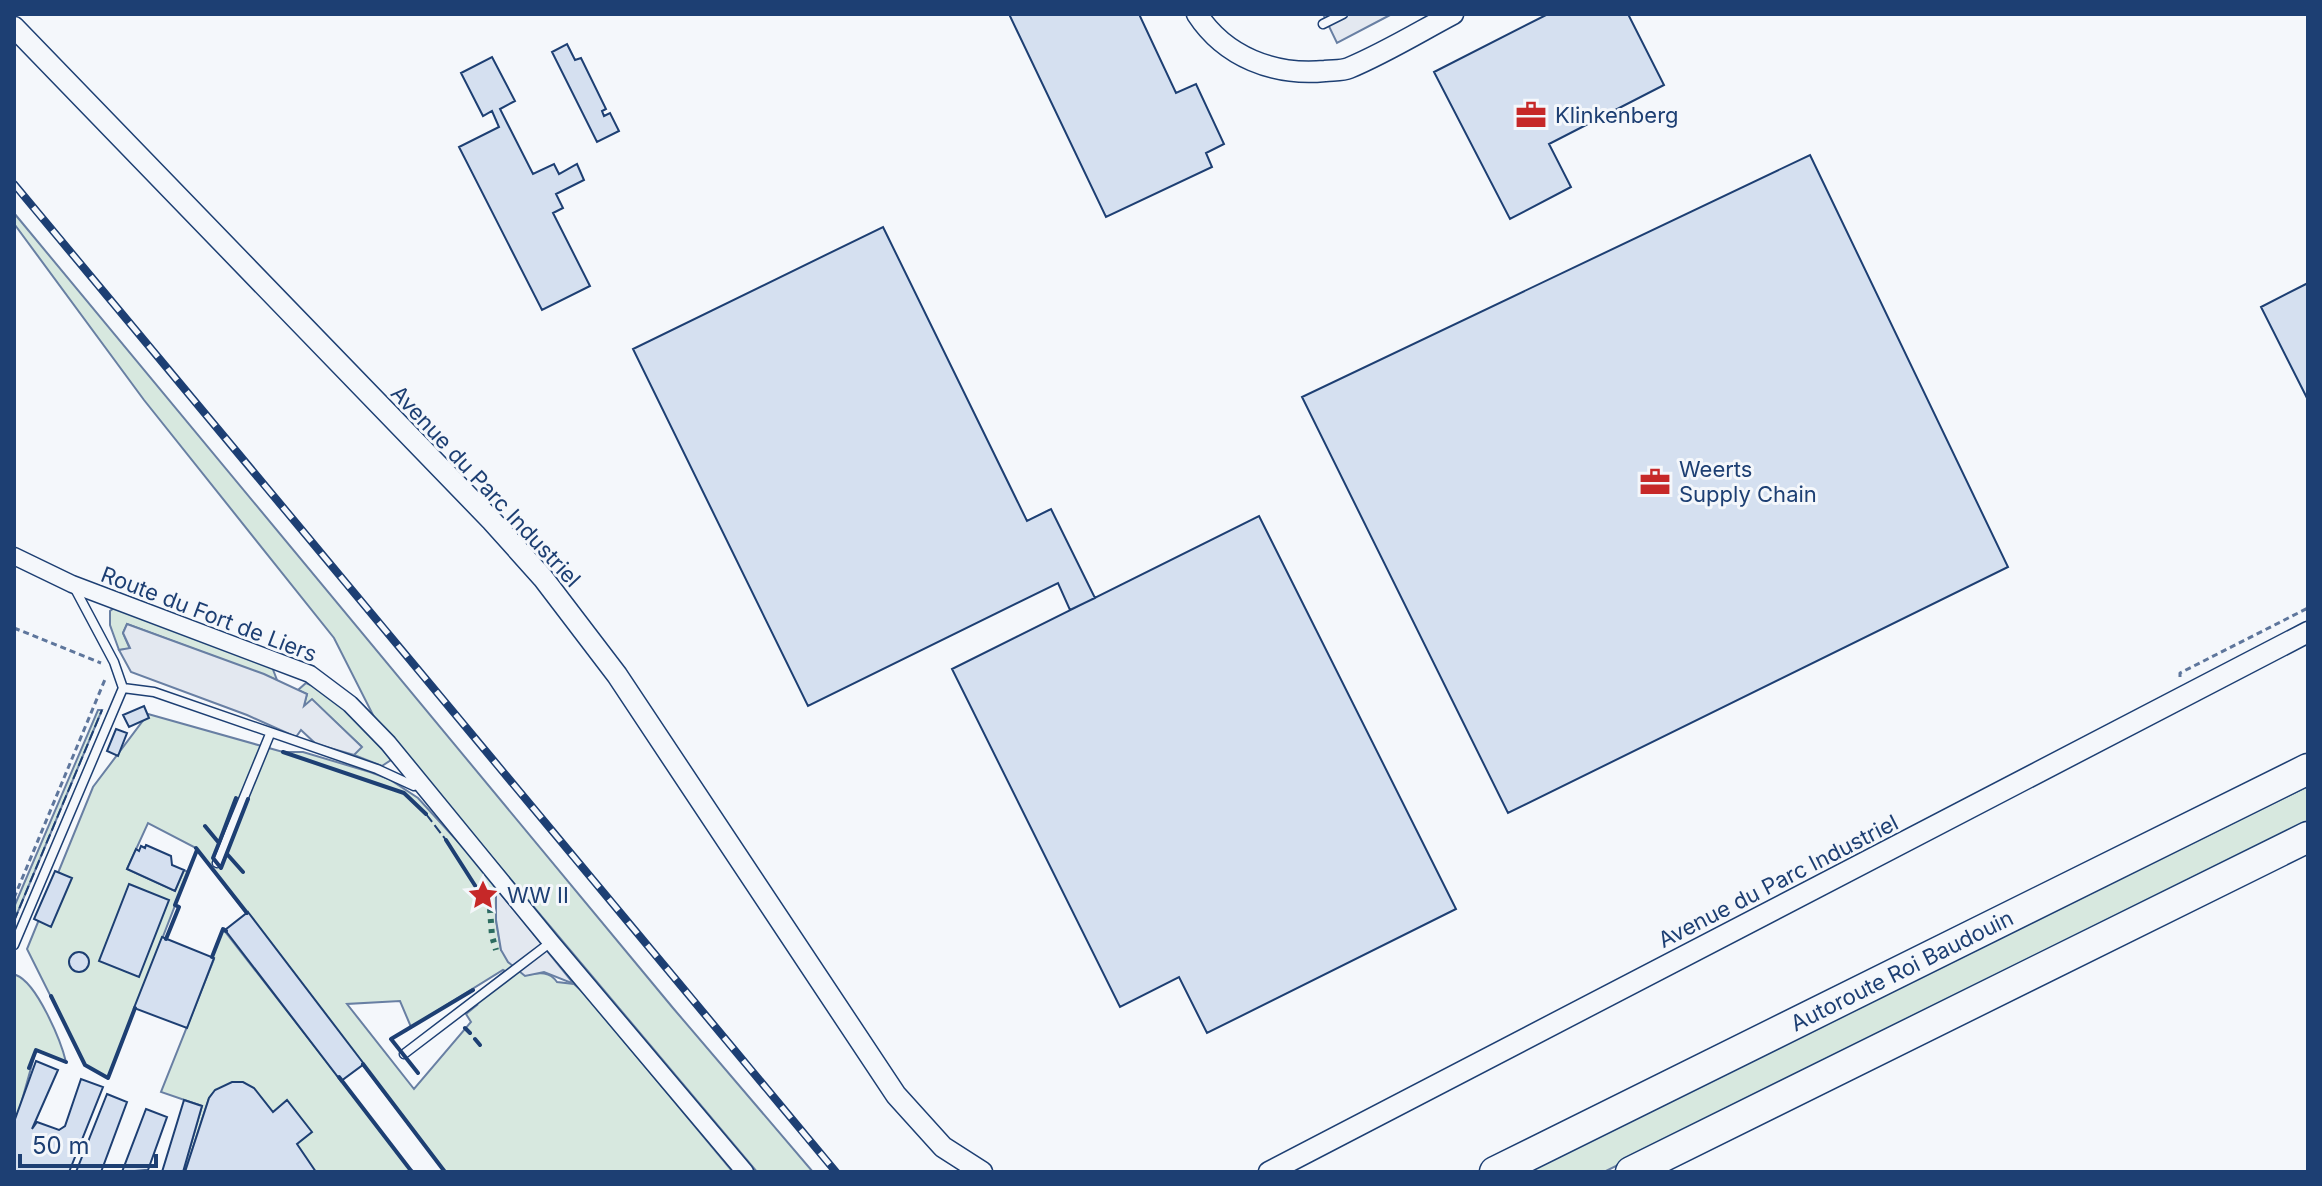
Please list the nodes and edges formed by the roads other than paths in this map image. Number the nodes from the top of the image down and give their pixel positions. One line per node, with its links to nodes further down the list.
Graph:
1 (1197, 14): 3 (street)
2 (1343, 14): 4 (lane)
3 (1453, 14)
4 (1323, 24)
5 (14, 27): 19 (street, Avenue du Parc Industriel)
6 (14, 556): 7 (street, Route du Fort de Liers)
7 (72, 584): 9 (lane); 12 (street, Route du Fort de Liers)
8 (2308, 632): 20 (street, Avenue du Parc Industriel)
9 (123, 688): 10 (lane); 16 (lane)
10 (270, 734): 12 (lane); 14 (lane)
11 (2308, 769): 21 (highway, Autoroute Roi Baudouin)
12 (420, 783): 15 (street, Route du Fort de Liers)
13 (2308, 837): 22 (highway)
14 (217, 863)
15 (551, 942): 17 (lane); 18 (street, Route du Fort de Liers)
16 (14, 945)
17 (404, 1054)
18 (745, 1172)
19 (982, 1172)
20 (1269, 1172)
21 (1495, 1172)
22 (1631, 1172)

